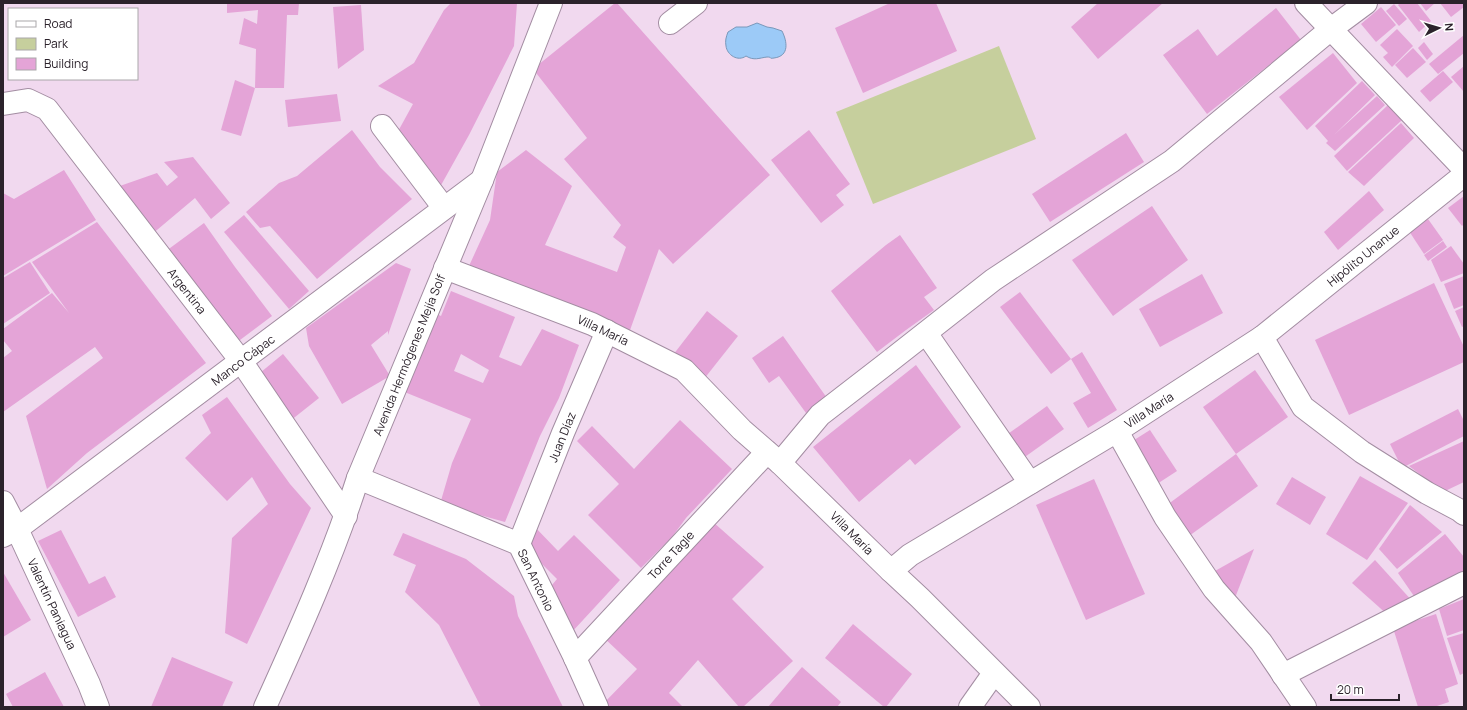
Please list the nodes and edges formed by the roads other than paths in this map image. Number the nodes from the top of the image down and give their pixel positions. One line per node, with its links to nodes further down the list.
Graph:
1 (551, 3): 11 (street, Avenida Hermógenes Mejía Solf)
2 (696, 3): 5 (street)
3 (1306, 3): 6 (street)
4 (1366, 3): 6 (street)
5 (670, 23)
6 (1331, 30): 9 (street); 15 (street, Torre Tagle)
7 (3, 104): 17 (street, Argentina)
8 (382, 126): 12 (street)
9 (1464, 169)
10 (1464, 176): 16 (street, Hipólito Unanue)
11 (482, 180): 12 (street, Manco Cápac); 13 (street, Avenida Hermógenes Mejía Solf)
12 (444, 208): 17 (street, Manco Cápac)
13 (445, 268): 14 (street, Villa María); 20 (street, Avenida Hermógenes Mejía Solf)
14 (607, 331): 19 (street, Villa María); 26 (street, Juan Díaz)
15 (926, 333): 19 (street, Torre Tagle); 21 (street)
16 (1262, 337): 18 (street, Villa María); 23 (street)
17 (241, 361): 24 (street, Argentina); 25 (street, Manco Cápac)
18 (1117, 431): 21 (street, Villa María); 31 (street)
19 (774, 458): 27 (street, Villa María); 29 (street, Torre Tagle)
20 (358, 478): 24 (street, Avenida Hermógenes Mejía Solf); 26 (street, San Antonio)
21 (1030, 483): 27 (street, Villa María)
22 (3, 502): 25 (street, Valentín Paniagua)
23 (1464, 514)
24 (346, 516): 33 (street, Avenida Hermógenes Mejía Solf)
25 (10, 532): 32 (street, Valentín Paniagua)
26 (519, 544): 29 (street, San Antonio)
27 (891, 571): 30 (street)
28 (1464, 583): 31 (street)
29 (575, 658): 34 (street, San Antonio)
30 (994, 673): 35 (street); 36 (street)
31 (1283, 675): 37 (street)
32 (98, 707)
33 (265, 707)
34 (597, 707)
35 (970, 707)
36 (1029, 707)
37 (1305, 707)

